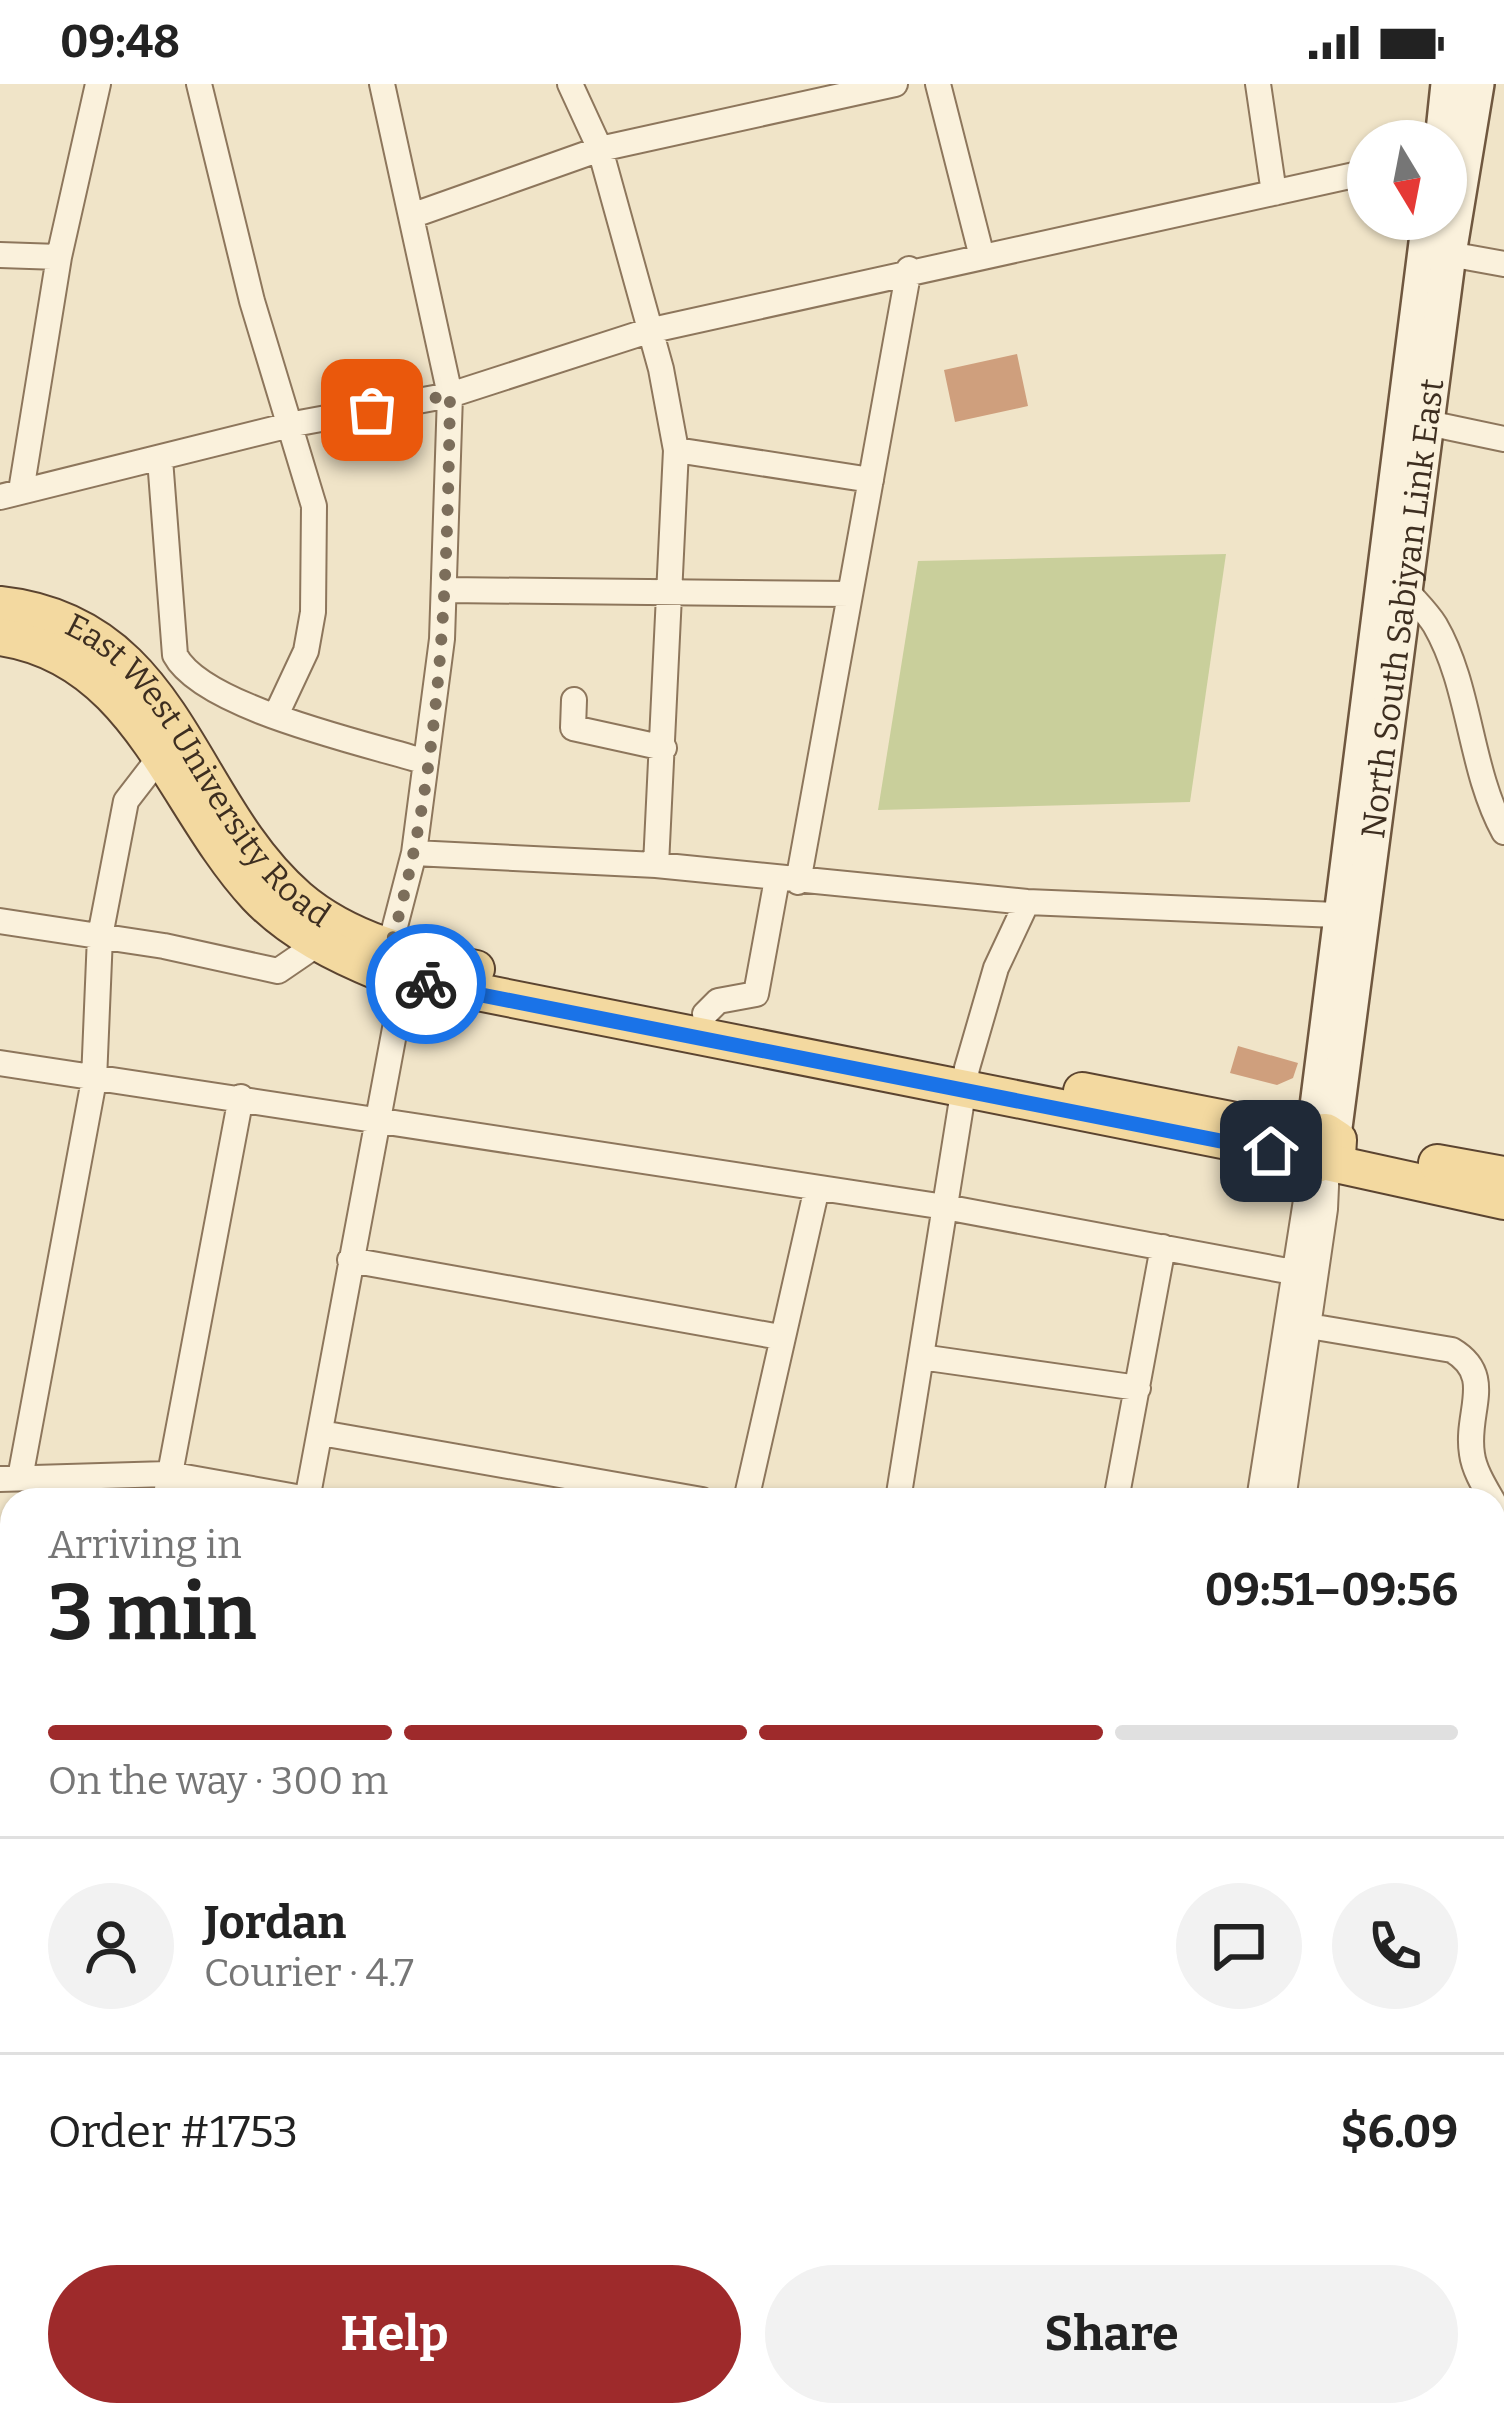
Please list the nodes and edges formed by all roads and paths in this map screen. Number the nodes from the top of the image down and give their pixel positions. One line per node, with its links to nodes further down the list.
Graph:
1 (98, 84): 21 (street)
2 (199, 84): 27 (street)
3 (382, 84): 15 (street)
4 (570, 84): 12 (street)
5 (895, 84): 12 (street)
6 (938, 84): 18 (street)
7 (1258, 84): 14 (street)
8 (1448, 84): 10 (main road, North South Sabiyan Link East)
9 (1477, 84): 11 (main road, North South Sabiyan Link East)
10 (1450, 120)
11 (1463, 120)
12 (599, 149): 15 (street); 24 (street)
13 (1347, 177): 14 (street)
14 (1274, 193): 18 (street)
15 (411, 216): 25 (street)
16 (1428, 240): 33 (main road, North South Sabiyan Link East)
17 (1449, 240): 19 (main road, North South Sabiyan Link East)
18 (981, 254): 23 (street)
19 (1449, 254): 22 (street); 26 (main road, North South Sabiyan Link East)
20 (0, 255): 21 (street)
21 (59, 257): 32 (street)
22 (1504, 264)
23 (909, 269): 24 (street); 31 (street)
24 (648, 331): 25 (street); 29 (street)
25 (450, 395): 27 (street); 35 (street)
26 (1428, 423): 28 (street); 33 (main road, North South Sabiyan Link East)
27 (293, 424): 30 (street); 41 (street)
28 (1504, 439)
29 (676, 450): 31 (street); 37 (street)
30 (160, 458): 32 (street); 41 (street)
31 (871, 479): 36 (street)
32 (11, 494)
33 (1404, 502): 34 (main road, North South Sabiyan Link East); 50 (main road, North South Sabiyan Link East)
34 (1405, 588): 45 (street); 61 (main road, North South Sabiyan Link East)
35 (446, 590): 37 (street); 44 (street)
36 (850, 594): 37 (street); 48 (street)
37 (673, 595): 42 (street)
38 (0, 605): 54 (main road, East West University Road)
39 (0, 638): 43 (main road, East West University Road)
40 (574, 700): 42 (street)
41 (276, 715): 44 (street)
42 (664, 748): 47 (street)
43 (160, 758): 52 (street); 53 (main road, East West University Road)
44 (426, 761): 46 (street)
45 (1504, 832)
46 (414, 853): 47 (street); 54 (street)
47 (656, 865): 48 (street)
48 (788, 880): 49 (street); 55 (street)
49 (1027, 902): 50 (street); 58 (street)
50 (1337, 915): 61 (main road, North South Sabiyan Link East)
51 (0, 921): 52 (street)
52 (100, 936): 53 (street); 57 (street)
53 (319, 943): 54 (main road, East West University Road)
54 (392, 968): 55 (main road, East West University Road); 58 (main road, East West University Road); 60 (street)
55 (705, 1014): 58 (main road, East West University Road)
56 (0, 1064): 57 (street)
57 (94, 1080): 59 (street); 74 (street)
58 (965, 1080): 61 (main road, East West University Road); 65 (street)
59 (241, 1097): 60 (street); 75 (street)
60 (376, 1117): 63 (street); 67 (street)
61 (1321, 1149): 62 (main road, East West University Road); 64 (main road, East West University Road); 68 (street, North South Sabiyan Link East); 69 (street, North South Sabiyan Link East)
62 (1504, 1175)
63 (816, 1192): 65 (street); 70 (street)
64 (1504, 1201)
65 (945, 1207): 66 (street); 71 (street)
66 (1163, 1247): 68 (street); 72 (street)
67 (350, 1259): 70 (street); 73 (street)
68 (1292, 1273): 81 (street, North South Sabiyan Link East)
69 (1309, 1326): 82 (street, North South Sabiyan Link East); 83 (street)
70 (780, 1337): 78 (street)
71 (921, 1357): 72 (street); 79 (street)
72 (1138, 1388): 80 (street)
73 (321, 1433): 76 (street); 77 (street)
74 (22, 1484): 75 (street)
75 (167, 1487)
76 (311, 1488)
77 (634, 1488)
78 (749, 1488)
79 (900, 1488)
80 (1118, 1488)
81 (1261, 1488)
82 (1285, 1488)
83 (1488, 1488)

